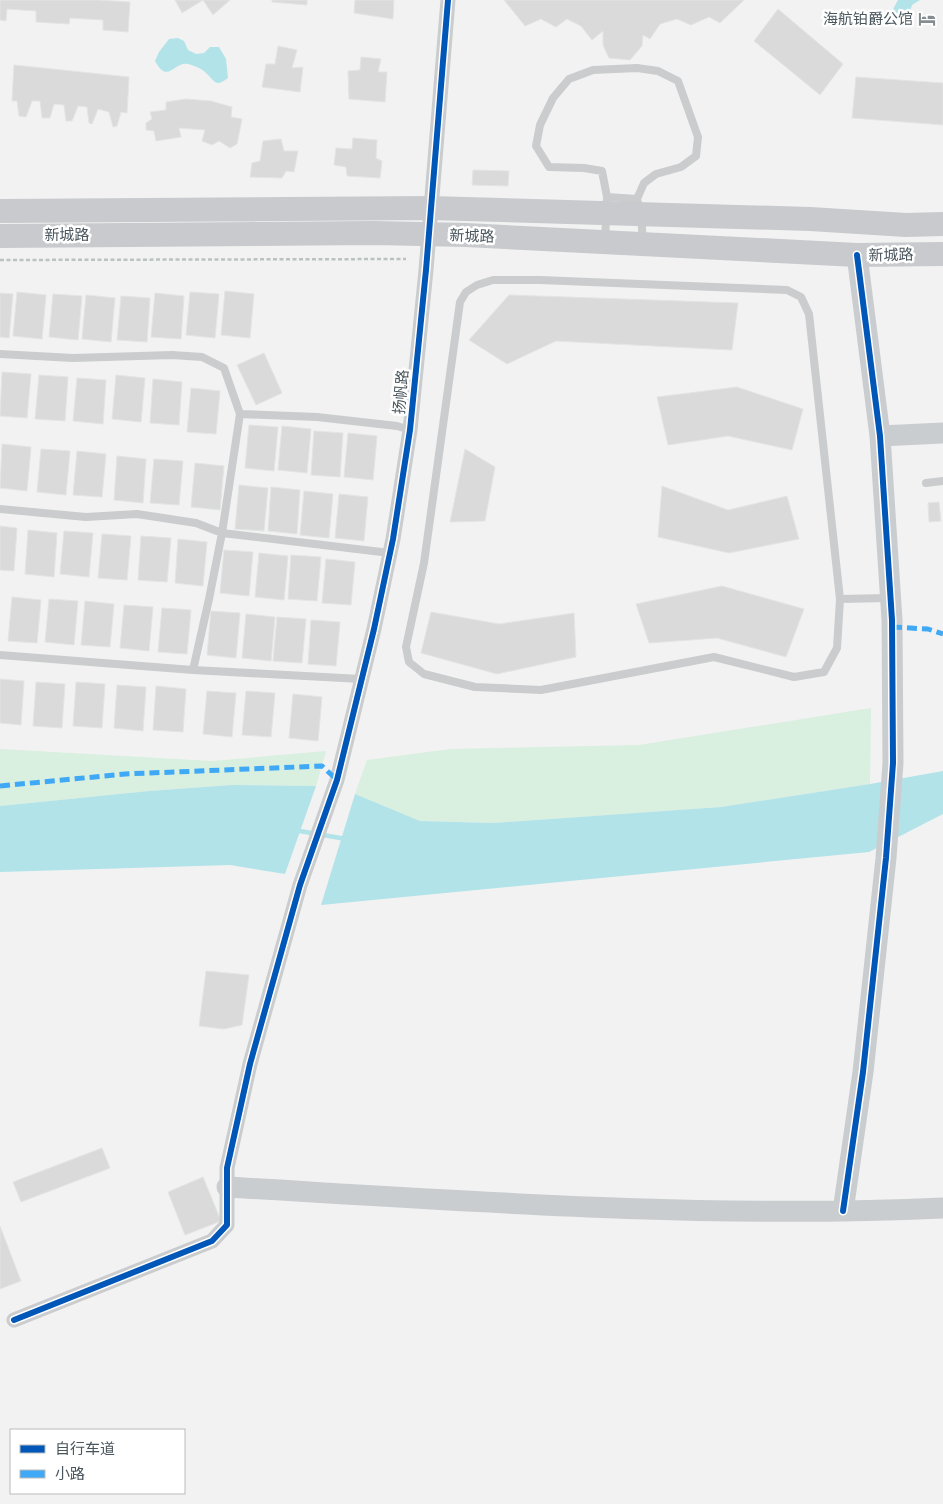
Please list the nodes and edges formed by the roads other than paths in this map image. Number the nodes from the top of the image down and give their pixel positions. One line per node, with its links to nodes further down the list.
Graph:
1 (448, 0): 4 (street, 扬帆路)
2 (607, 206): 3 (main road, 新城路); 3 (lane); 4 (main road, 新城路); 9 (lane)
3 (639, 207): 6 (main road, 新城路); 10 (lane)
4 (430, 208): 5 (main road, 新城路); 7 (street, 扬帆路)
5 (0, 211)
6 (943, 224)
7 (428, 235): 8 (main road, 新城路); 9 (main road, 新城路); 15 (street, 扬帆路)
8 (0, 236)
9 (605, 242): 10 (main road, 新城路)
10 (644, 244): 12 (main road, 新城路)
11 (943, 254): 12 (main road, 新城路)
12 (857, 255): 17 (street)
13 (0, 354): 14 (lane)
14 (240, 414): 15 (lane); 21 (lane)
15 (410, 430): 22 (street, 扬帆路)
16 (943, 432): 17 (street)
17 (880, 436): 23 (street)
18 (943, 482): 19 (lane)
19 (926, 483)
20 (0, 509): 21 (lane)
21 (222, 533): 22 (lane); 26 (lane)
22 (390, 553): 27 (street, 扬帆路)
23 (890, 598): 24 (lane); 30 (street)
24 (840, 599): 24 (lane)
25 (0, 656): 26 (lane)
26 (193, 670): 27 (lane)
27 (361, 679): 28 (street, 扬帆路)
28 (227, 1187): 30 (street); 31 (street, 扬帆路)
29 (943, 1208): 30 (street)
30 (843, 1212)
31 (14, 1320)

